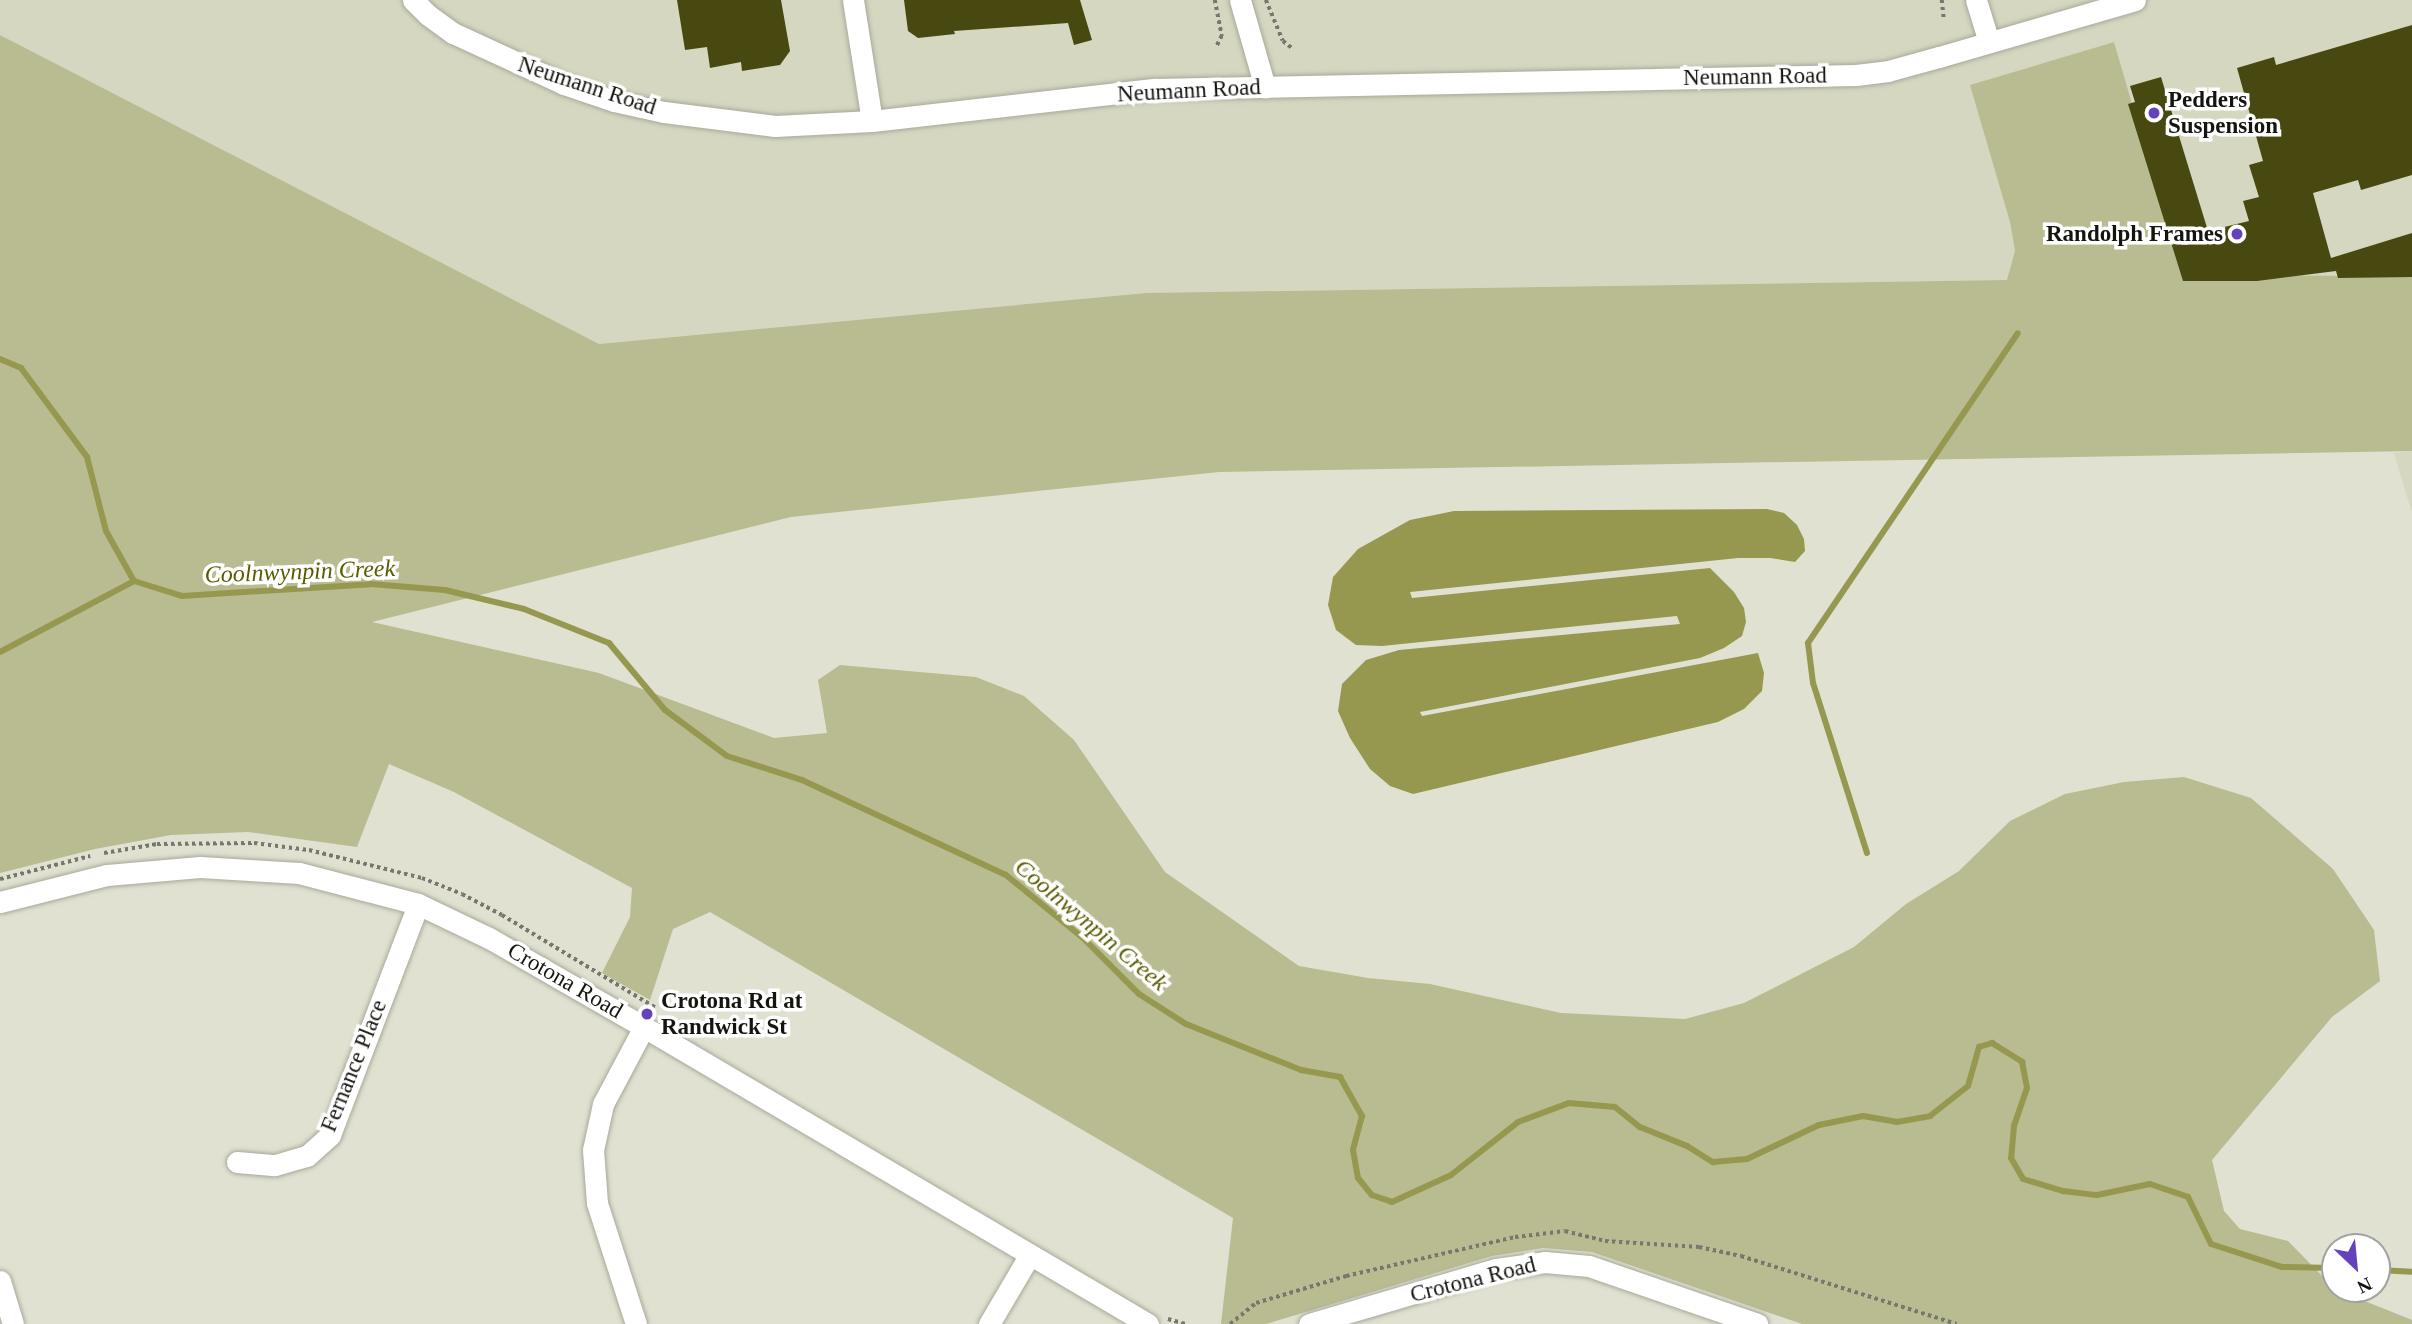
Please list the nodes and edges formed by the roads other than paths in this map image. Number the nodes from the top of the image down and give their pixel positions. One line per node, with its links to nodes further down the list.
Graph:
1 (413, 0): 8 (street, Neumann Road)
2 (853, 0): 8 (street)
3 (1240, 0): 7 (street)
4 (1976, 0): 6 (street)
5 (2135, 0): 6 (street, Neumann Road)
6 (1989, 43): 7 (street, Neumann Road)
7 (1265, 87): 8 (street, Neumann Road)
8 (873, 121)
9 (0, 902): 10 (street, Crotona Road)
10 (418, 904): 11 (street, Crotona Road); 12 (street, Fernance Place)
11 (644, 1027): 13 (street, Crotona Road); 17 (street)
12 (237, 1162)
13 (1029, 1256): 18 (street); 19 (street, Crotona Road)
14 (0, 1281): 16 (street)
15 (1726, 1319): 20 (street, Crotona Road); 21 (street, Crotona Road)
16 (13, 1324)
17 (636, 1324)
18 (989, 1324)
19 (1148, 1324)
20 (1309, 1324)
21 (1757, 1324)

